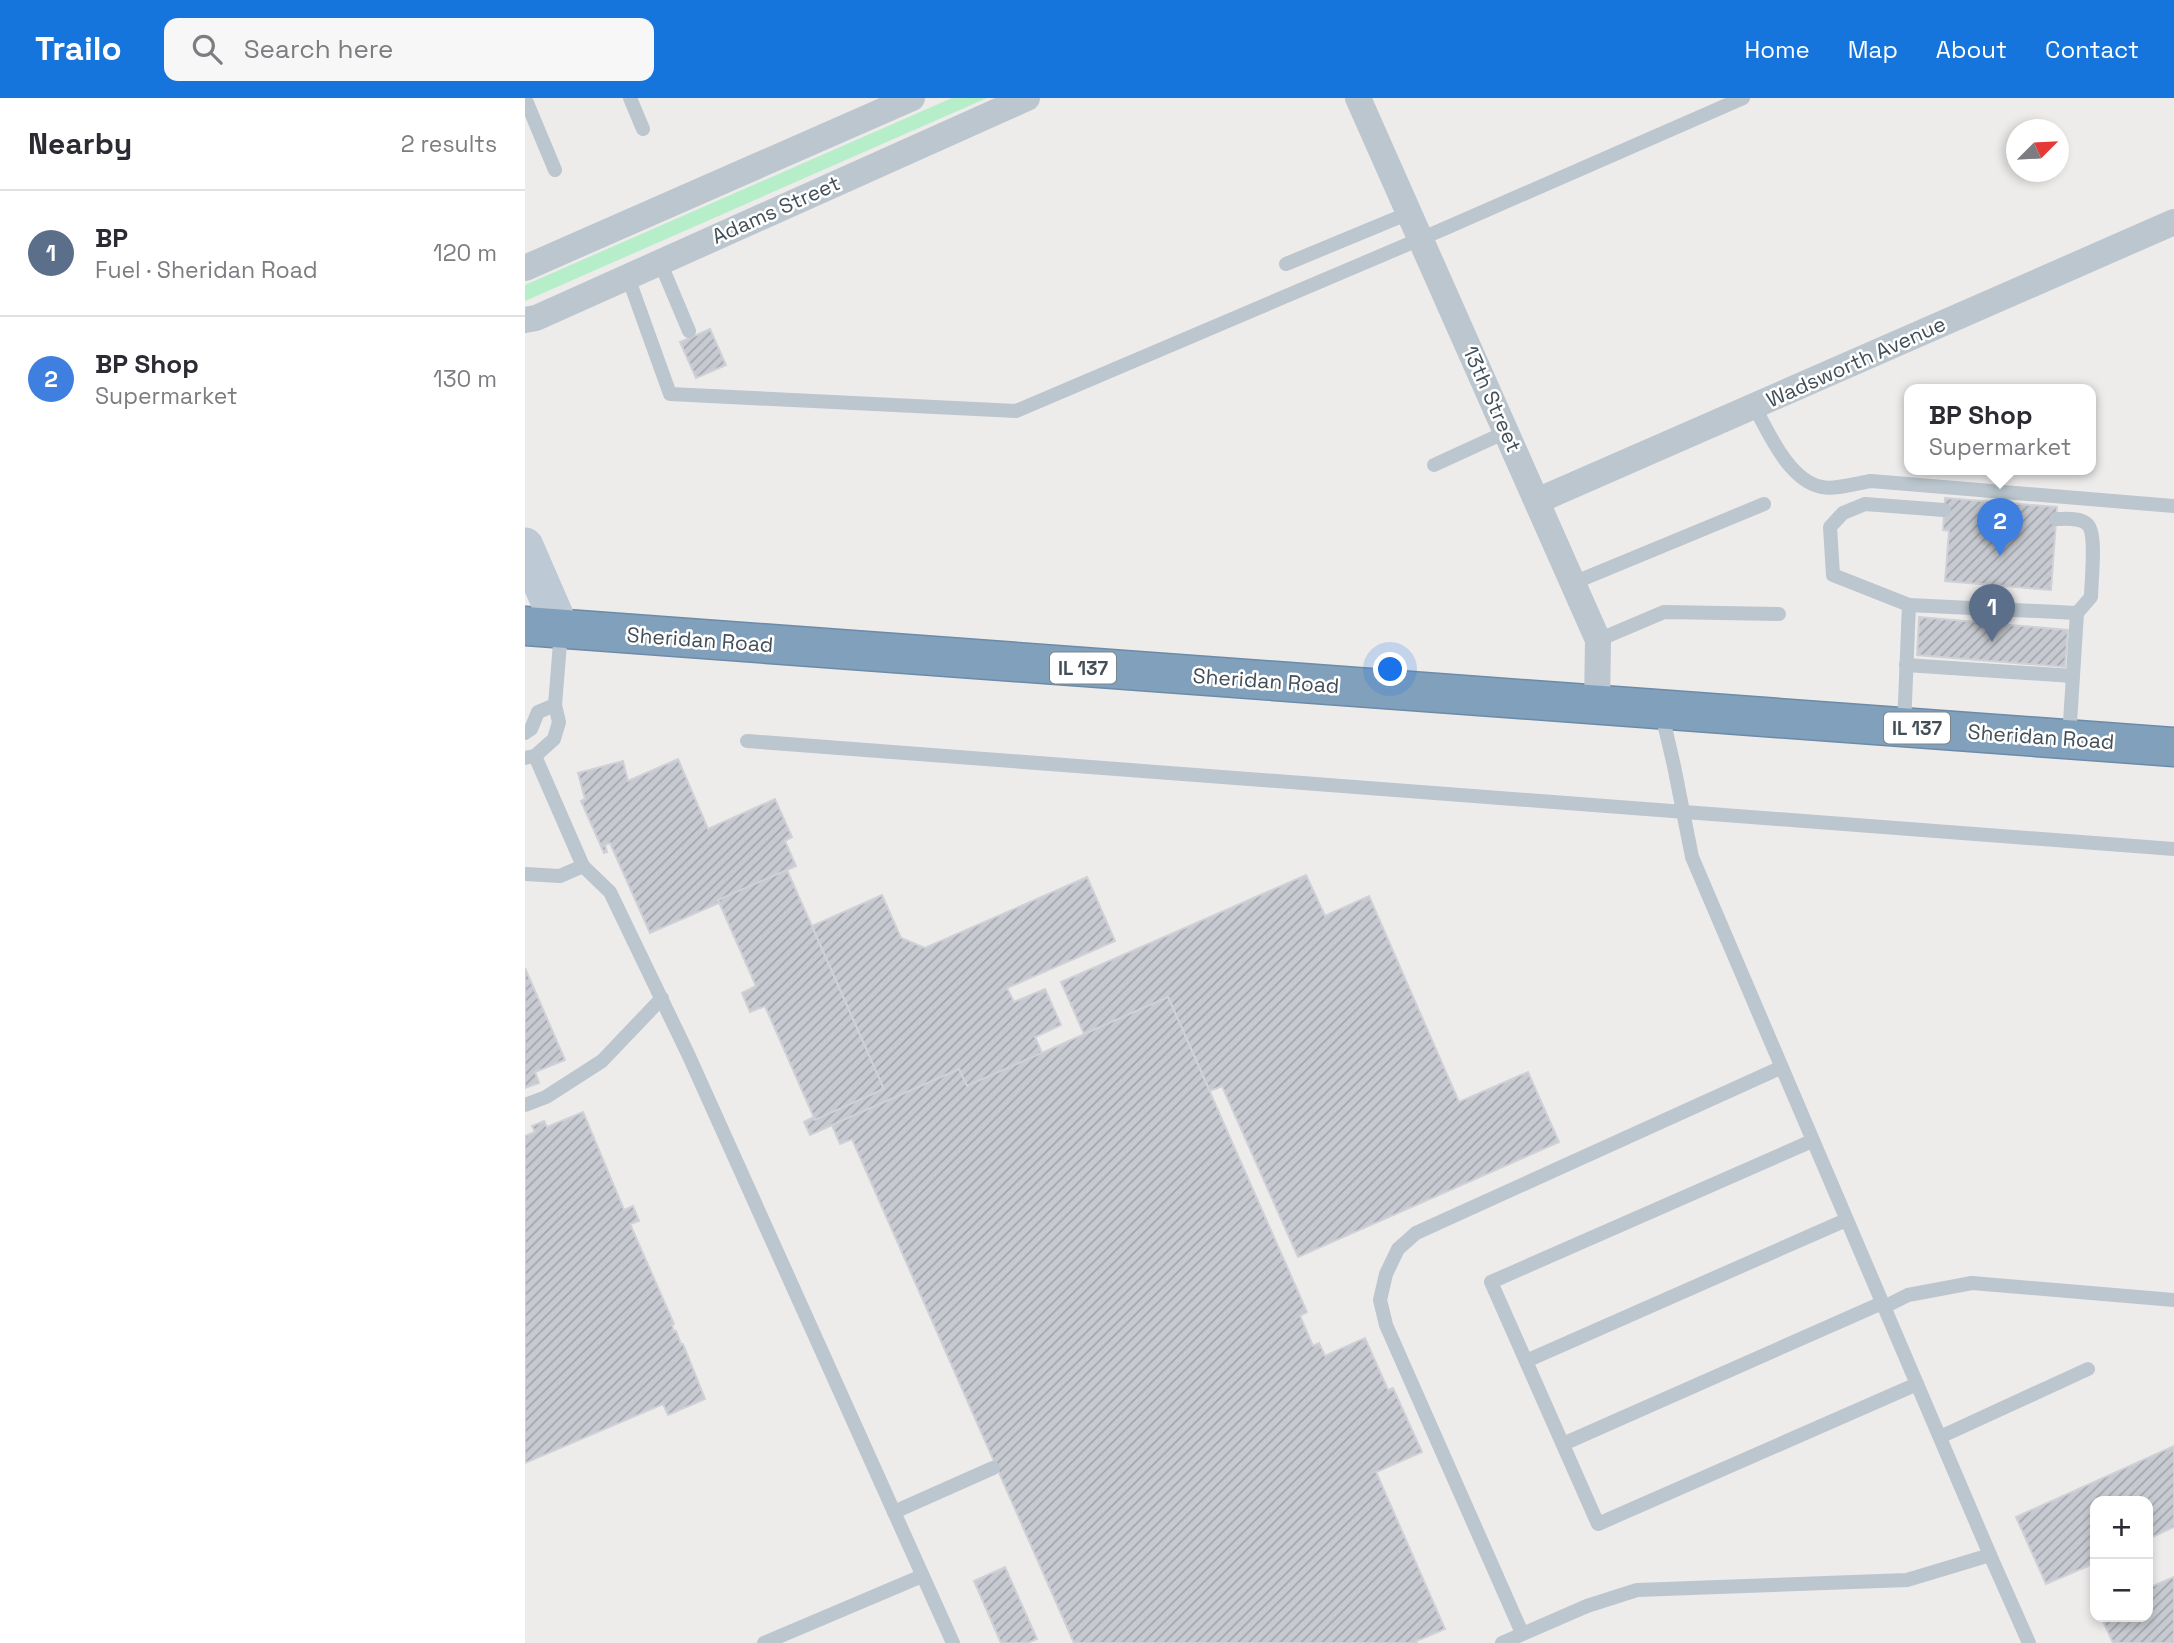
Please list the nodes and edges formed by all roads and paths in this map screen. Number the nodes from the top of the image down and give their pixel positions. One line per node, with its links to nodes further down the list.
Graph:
1 (630, 98): 7 (lane)
2 (912, 98): 14 (street)
3 (1027, 98): 12 (street, Adams Street)
4 (1358, 98): 9 (street, 13th Street)
5 (1743, 98): 11 (lane)
6 (525, 99): 8 (lane)
7 (643, 129)
8 (555, 170)
9 (1409, 213): 11 (street, 13th Street); 13 (lane)
10 (2174, 222): 18 (street, Wadsworth Avenue)
11 (1421, 239): 15 (lane); 19 (street, 13th Street)
12 (660, 262): 15 (street, Adams Street); 17 (lane)
13 (1286, 264)
14 (525, 268)
15 (628, 277): 16 (street, Adams Street)
16 (525, 320)
17 (689, 331)
18 (1754, 406): 21 (street, Wadsworth Avenue); 23 (lane)
19 (1506, 432): 20 (lane); 21 (street, 13th Street)
20 (1434, 466)
21 (1537, 501): 27 (street, 13th Street)
22 (1764, 504): 27 (lane)
23 (2174, 506)
24 (1944, 510): 28 (lane)
25 (2056, 519): 29 (lane)
26 (525, 546): 31 (street)
27 (1573, 583): 32 (street, 13th Street)
28 (1909, 605): 29 (lane); 33 (lane)
29 (2077, 613): 34 (lane)
30 (1779, 614): 32 (lane)
31 (543, 627): 35 (lane); 36 (highway, Sheridan Road / IL 137)
32 (1598, 640): 36 (street, 13th Street)
33 (1906, 665): 34 (lane); 38 (lane)
34 (2073, 676): 40 (lane)
35 (555, 705): 39 (lane); 43 (lane)
36 (1597, 706): 37 (highway, Sheridan Road / IL 137)
37 (1661, 709): 38 (highway, Sheridan Road / IL 137); 44 (lane)
38 (1904, 727): 40 (highway, Sheridan Road / IL 137)
39 (525, 733)
40 (2069, 739): 42 (highway, Sheridan Road / IL 137)
41 (747, 741): 44 (lane)
42 (2174, 747)
43 (528, 759): 46 (lane)
44 (1684, 813): 45 (lane); 49 (lane)
45 (2174, 849)
46 (583, 866): 47 (lane); 48 (lane)
47 (525, 874)
48 (662, 998): 50 (lane); 61 (lane)
49 (1780, 1068): 51 (lane); 64 (lane)
50 (525, 1105)
51 (1812, 1141): 52 (lane); 55 (lane)
52 (1846, 1220): 54 (lane); 55 (lane)
53 (2174, 1300): 54 (lane)
54 (1883, 1305): 57 (lane); 59 (lane)
55 (1527, 1361): 59 (lane)
56 (2088, 1369): 58 (lane)
57 (1917, 1384): 58 (lane); 59 (lane)
58 (1940, 1437): 62 (lane)
59 (1563, 1444)
60 (993, 1468): 61 (lane)
61 (894, 1512): 63 (lane)
62 (1990, 1555): 64 (lane); 68 (lane)
63 (922, 1576): 65 (lane); 66 (lane)
64 (1522, 1633): 67 (lane)
65 (764, 1643)
66 (953, 1643)
67 (1502, 1643)
68 (2029, 1643)

